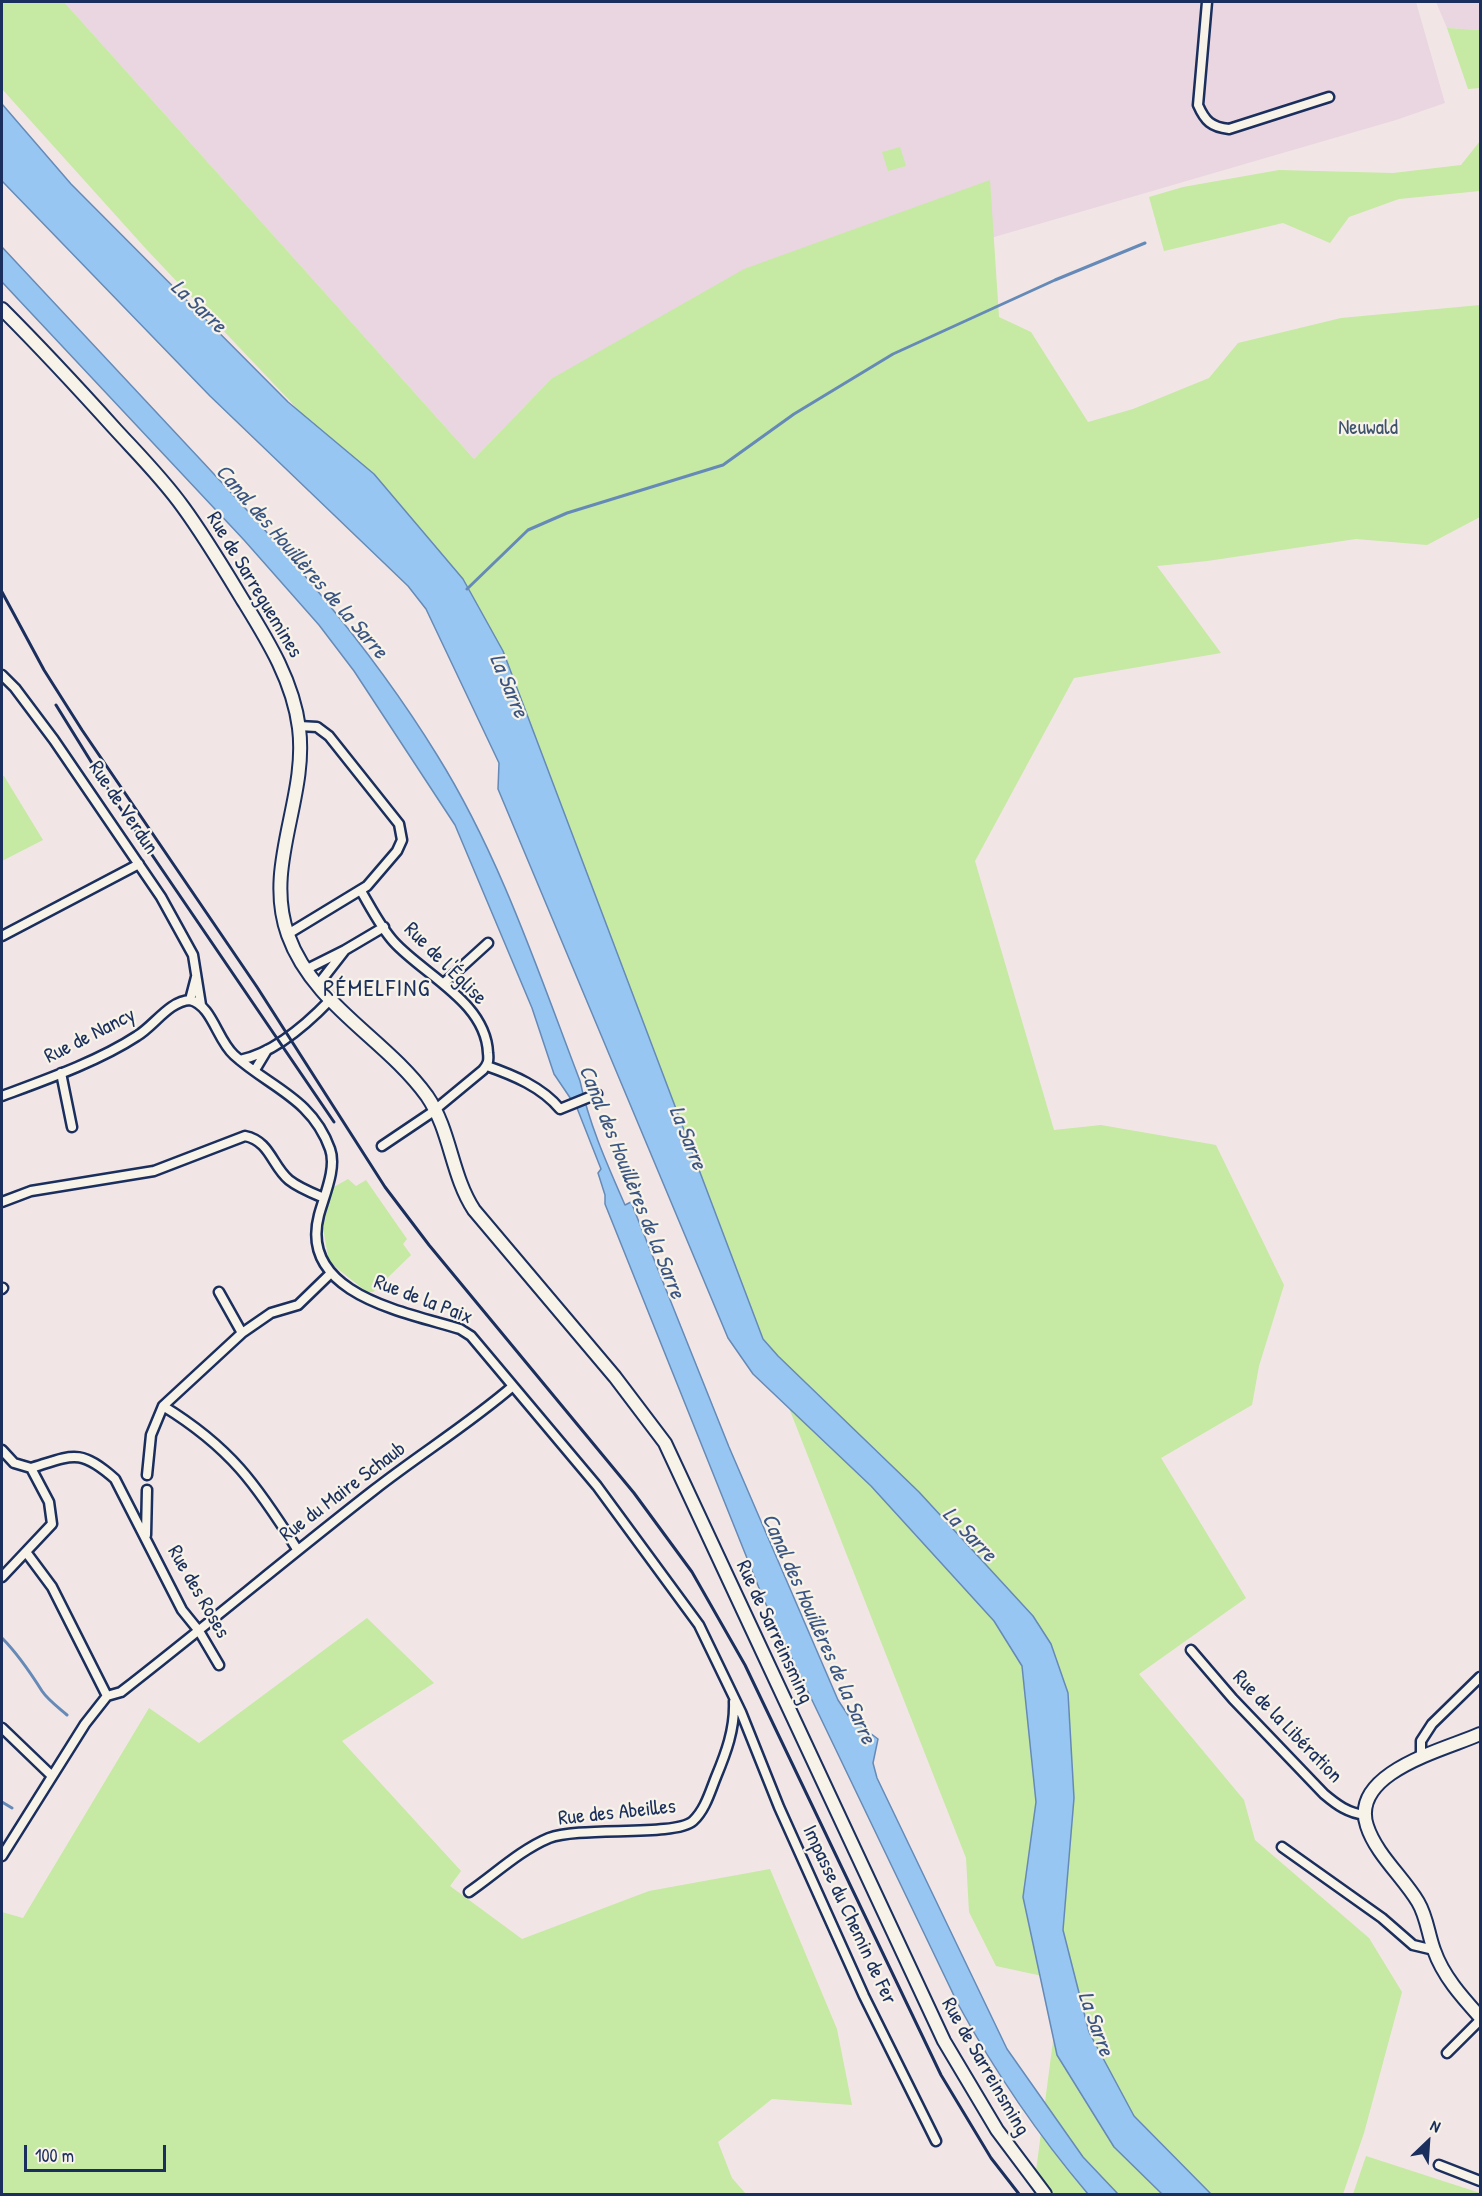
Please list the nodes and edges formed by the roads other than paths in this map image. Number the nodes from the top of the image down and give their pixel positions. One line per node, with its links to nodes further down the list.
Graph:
1 (1207, 2): 2 (street)
2 (1329, 97)
3 (2, 309): 5 (street, Rue de Sarreguemines)
4 (2, 675): 6 (street, Rue de Verdun)
5 (299, 726): 7 (street); 9 (street, Rue de Sarreguemines)
6 (139, 864): 10 (street); 14 (street, Rue de Verdun)
7 (361, 891): 8 (street, Rue de l'Église); 9 (street)
8 (384, 927): 12 (street); 15 (street, Rue de l'Église)
9 (288, 934): 13 (street, Rue de Sarreguemines)
10 (2, 936)
11 (488, 943): 15 (street)
12 (345, 950): 13 (street); 16 (street)
13 (305, 970): 16 (street, Rue de Sarreguemines)
14 (197, 973): 17 (street); 19 (street, Rue de Verdun)
15 (444, 983): 22 (street, Rue de l'Église)
16 (317, 986): 18 (street, Rue de Sarreguemines)
17 (190, 1000): 19 (street); 24 (street, Rue de Nancy)
18 (330, 1000): 20 (street); 27 (street, Rue de Sarreguemines)
19 (201, 1005): 21 (street, Rue de la Paix)
20 (267, 1050): 21 (street); 23 (street)
21 (240, 1060): 23 (street, Rue de la Paix)
22 (487, 1066): 25 (street); 27 (street)
23 (255, 1070): 30 (street, Rue de la Paix)
24 (61, 1073): 26 (street, Rue de Nancy); 28 (street)
25 (594, 1095)
26 (2, 1096)
27 (435, 1110): 29 (street); 65 (street, Rue de Sarreinsming)
28 (72, 1127)
29 (382, 1146)
30 (324, 1198): 31 (street); 32 (street, Rue de la Paix)
31 (2, 1202)
32 (331, 1273): 34 (street); 35 (street, Rue de la Paix)
33 (219, 1292): 34 (street)
34 (242, 1333): 36 (street)
35 (513, 1386): 42 (street, Rue du Maire Schaub); 50 (street, Rue de la Paix)
36 (163, 1406): 39 (street); 42 (street)
37 (2, 1450): 38 (street)
38 (31, 1468): 41 (street, Rue des Roses); 43 (street)
39 (147, 1475)
40 (147, 1490): 41 (street, Rue des Roses)
41 (146, 1537): 45 (street, Rue des Roses)
42 (297, 1550): 45 (street, Rue du Maire Schaub)
43 (26, 1552): 44 (street); 49 (street)
44 (2, 1577)
45 (199, 1631): 47 (street, Rue des Roses); 49 (street, Rue du Maire Schaub)
46 (1191, 1650): 55 (street, Rue de la Libération)
47 (219, 1665)
48 (1480, 1677): 53 (street)
49 (107, 1696): 54 (street)
50 (734, 1702): 58 (street, Rue des Abeilles); 62 (street, Impasse du Chemin de Fer)
51 (2, 1728): 54 (street)
52 (1480, 1734): 53 (street)
53 (1421, 1756): 55 (street)
54 (52, 1776): 57 (street)
55 (1365, 1815): 59 (street)
56 (1282, 1847): 59 (street)
57 (2, 1856)
58 (469, 1892)
59 (1434, 1950): 60 (street)
60 (1480, 2019): 61 (street)
61 (1447, 2053)
62 (936, 2141)
63 (1439, 2165): 64 (street)
64 (1480, 2181)
65 (1045, 2194)

